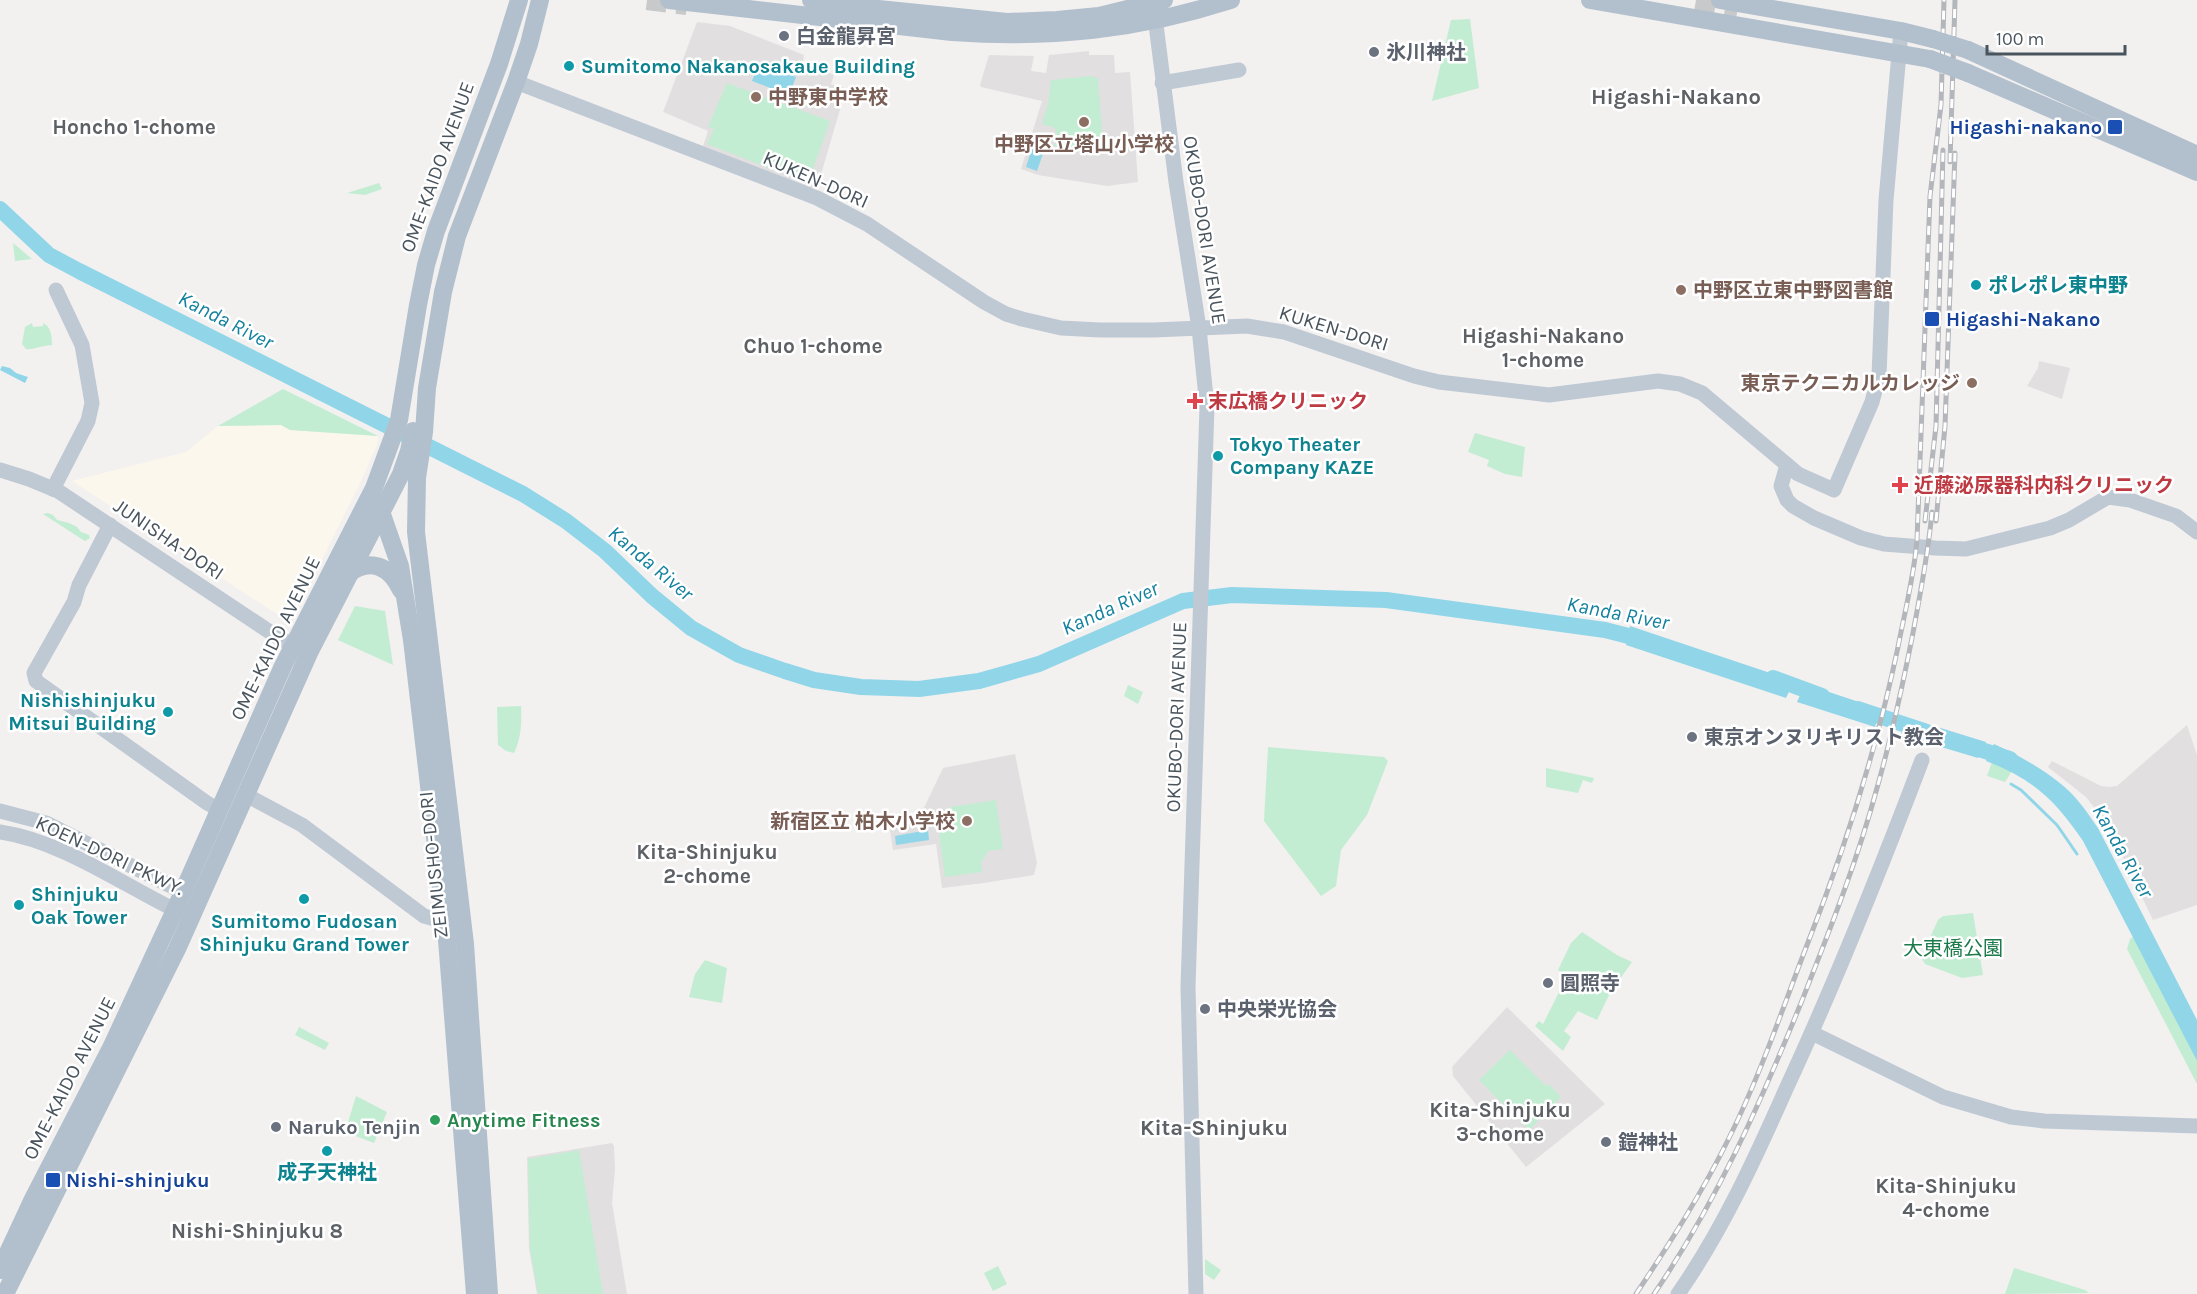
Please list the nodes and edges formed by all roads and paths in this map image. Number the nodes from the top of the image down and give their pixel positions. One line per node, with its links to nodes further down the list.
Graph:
1 (519, 0): 18 (main road, OME-KAIDO AVENUE)
2 (540, 0): 12 (main road)
3 (669, 0): 8 (main road)
4 (811, 0): 8 (main road)
5 (1231, 0): 8 (main road)
6 (1590, 0): 10 (main road)
7 (1720, 0): 9 (main road)
8 (1156, 6): 13 (street, OKUBO-DORI AVENUE)
9 (1901, 31): 10 (street); 14 (main road, bridge)
10 (1899, 52): 15 (main road, bridge); 20 (street, KUKEN-DORI)
11 (1239, 70): 13 (street)
12 (516, 82): 17 (street, KUKEN-DORI); 18 (main road)
13 (1162, 83): 17 (street, OKUBO-DORI AVENUE)
14 (2197, 155)
15 (2197, 172)
16 (56, 290): 23 (street)
17 (1199, 328): 20 (street, KUKEN-DORI); 46 (street, OKUBO-DORI AVENUE)
18 (412, 426): 19 (main road, OME-KAIDO AVENUE); 22 (main road, OME-KAIDO AVENUE)
19 (415, 453): 24 (main road, OME-KAIDO AVENUE); 26 (main road, ZEIMUSHO-DORI)
20 (1787, 465): 27 (street)
21 (0, 470): 23 (street, JUNISHA-DORI)
22 (374, 488): 24 (main road, ZEIMUSHO-DORI); 28 (main road, OME-KAIDO AVENUE)
23 (53, 489): 25 (street, JUNISHA-DORI)
24 (381, 513): 26 (main road); 28 (main road); 29 (main road, OME-KAIDO AVENUE); 30 (main road, ZEIMUSHO-DORI)
25 (110, 525): 31 (street, JUNISHA-DORI); 34 (street)
26 (416, 532): 39 (main road, ZEIMUSHO-DORI)
27 (2197, 532)
28 (347, 538): 31 (main road, OME-KAIDO AVENUE)
29 (348, 574): 30 (main road); 31 (main road, OME-KAIDO AVENUE)
30 (406, 602): 39 (main road, ZEIMUSHO-DORI)
31 (301, 649): 33 (main road, OME-KAIDO AVENUE); 34 (main road, OME-KAIDO AVENUE)
32 (1922, 760): 40 (street)
33 (246, 795): 37 (main road, OME-KAIDO AVENUE); 39 (street)
34 (220, 810): 37 (main road, OME-KAIDO AVENUE)
35 (0, 811): 37 (street, KOEN-DORI PKWY.)
36 (0, 832): 38 (street, KOEN-DORI PKWY.)
37 (190, 896): 38 (main road, OME-KAIDO AVENUE); 43 (main road, OME-KAIDO AVENUE)
38 (175, 910): 42 (main road, OME-KAIDO AVENUE)
39 (454, 924): 44 (main road, ZEIMUSHO-DORI); 45 (main road, ZEIMUSHO-DORI)
40 (1812, 1034): 41 (street); 47 (street)
41 (2197, 1126)
42 (0, 1270)
43 (5, 1294)
44 (475, 1294)
45 (489, 1294)
46 (1196, 1294)
47 (1678, 1294)

